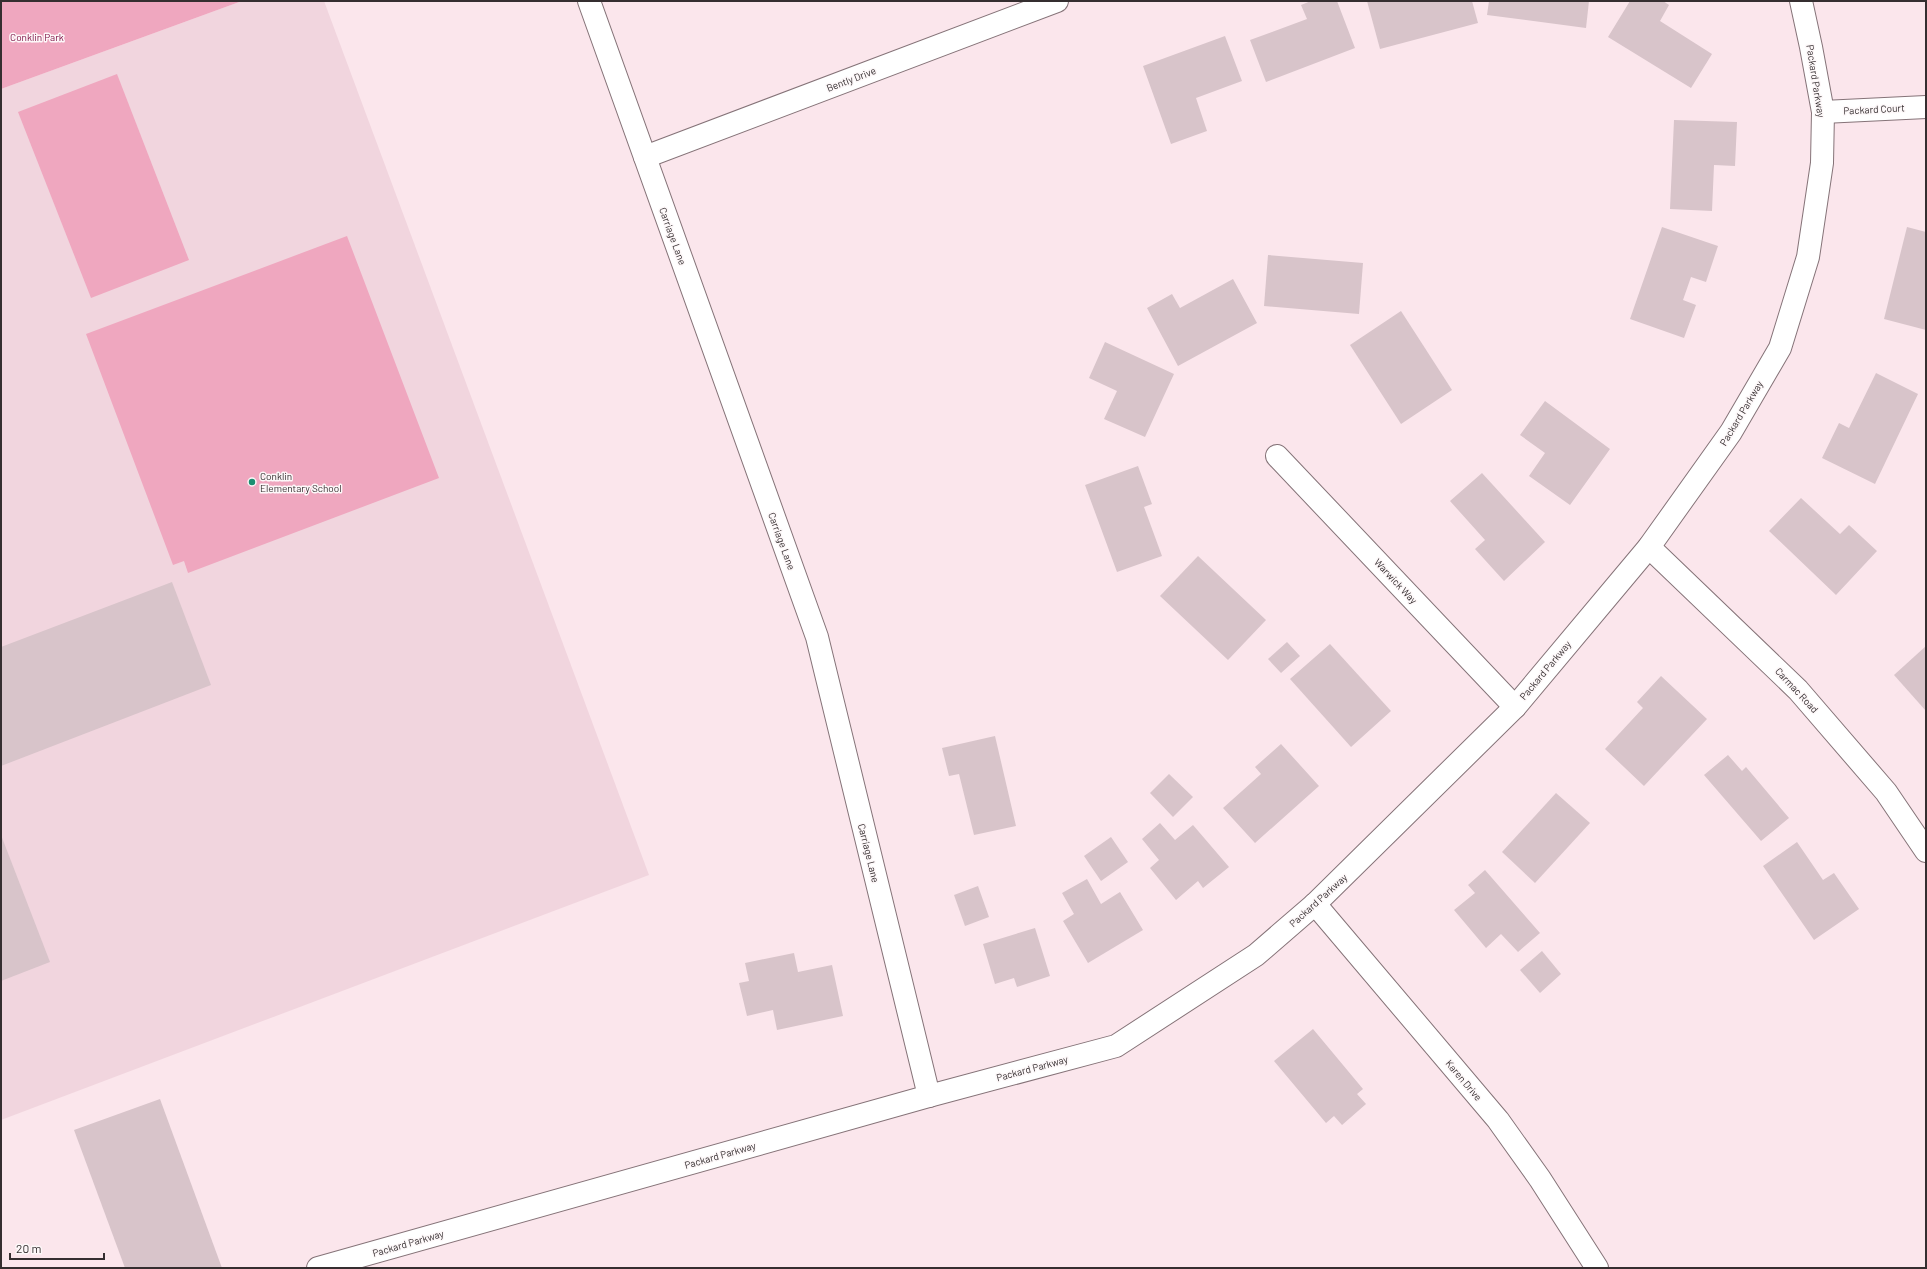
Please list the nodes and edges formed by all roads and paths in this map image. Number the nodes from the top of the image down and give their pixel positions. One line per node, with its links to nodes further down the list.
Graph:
1 (588, 1): 6 (street, Carriage Lane)
2 (1057, 1): 6 (street, Bently Drive)
3 (1801, 1): 5 (street, Packard Parkway)
4 (1926, 107): 5 (street, Packard Court)
5 (1823, 112): 8 (street, Packard Parkway)
6 (645, 157): 12 (street, Carriage Lane)
7 (1277, 456): 9 (street, Warwick Way)
8 (1649, 546): 9 (street, Packard Parkway); 10 (street, Carmac Road)
9 (1515, 707): 11 (street, Packard Parkway)
10 (1926, 851)
11 (1315, 904): 12 (street, Packard Parkway); 14 (street, Karen Drive)
12 (929, 1096): 13 (street, Packard Parkway)
13 (318, 1268)
14 (1597, 1268)

